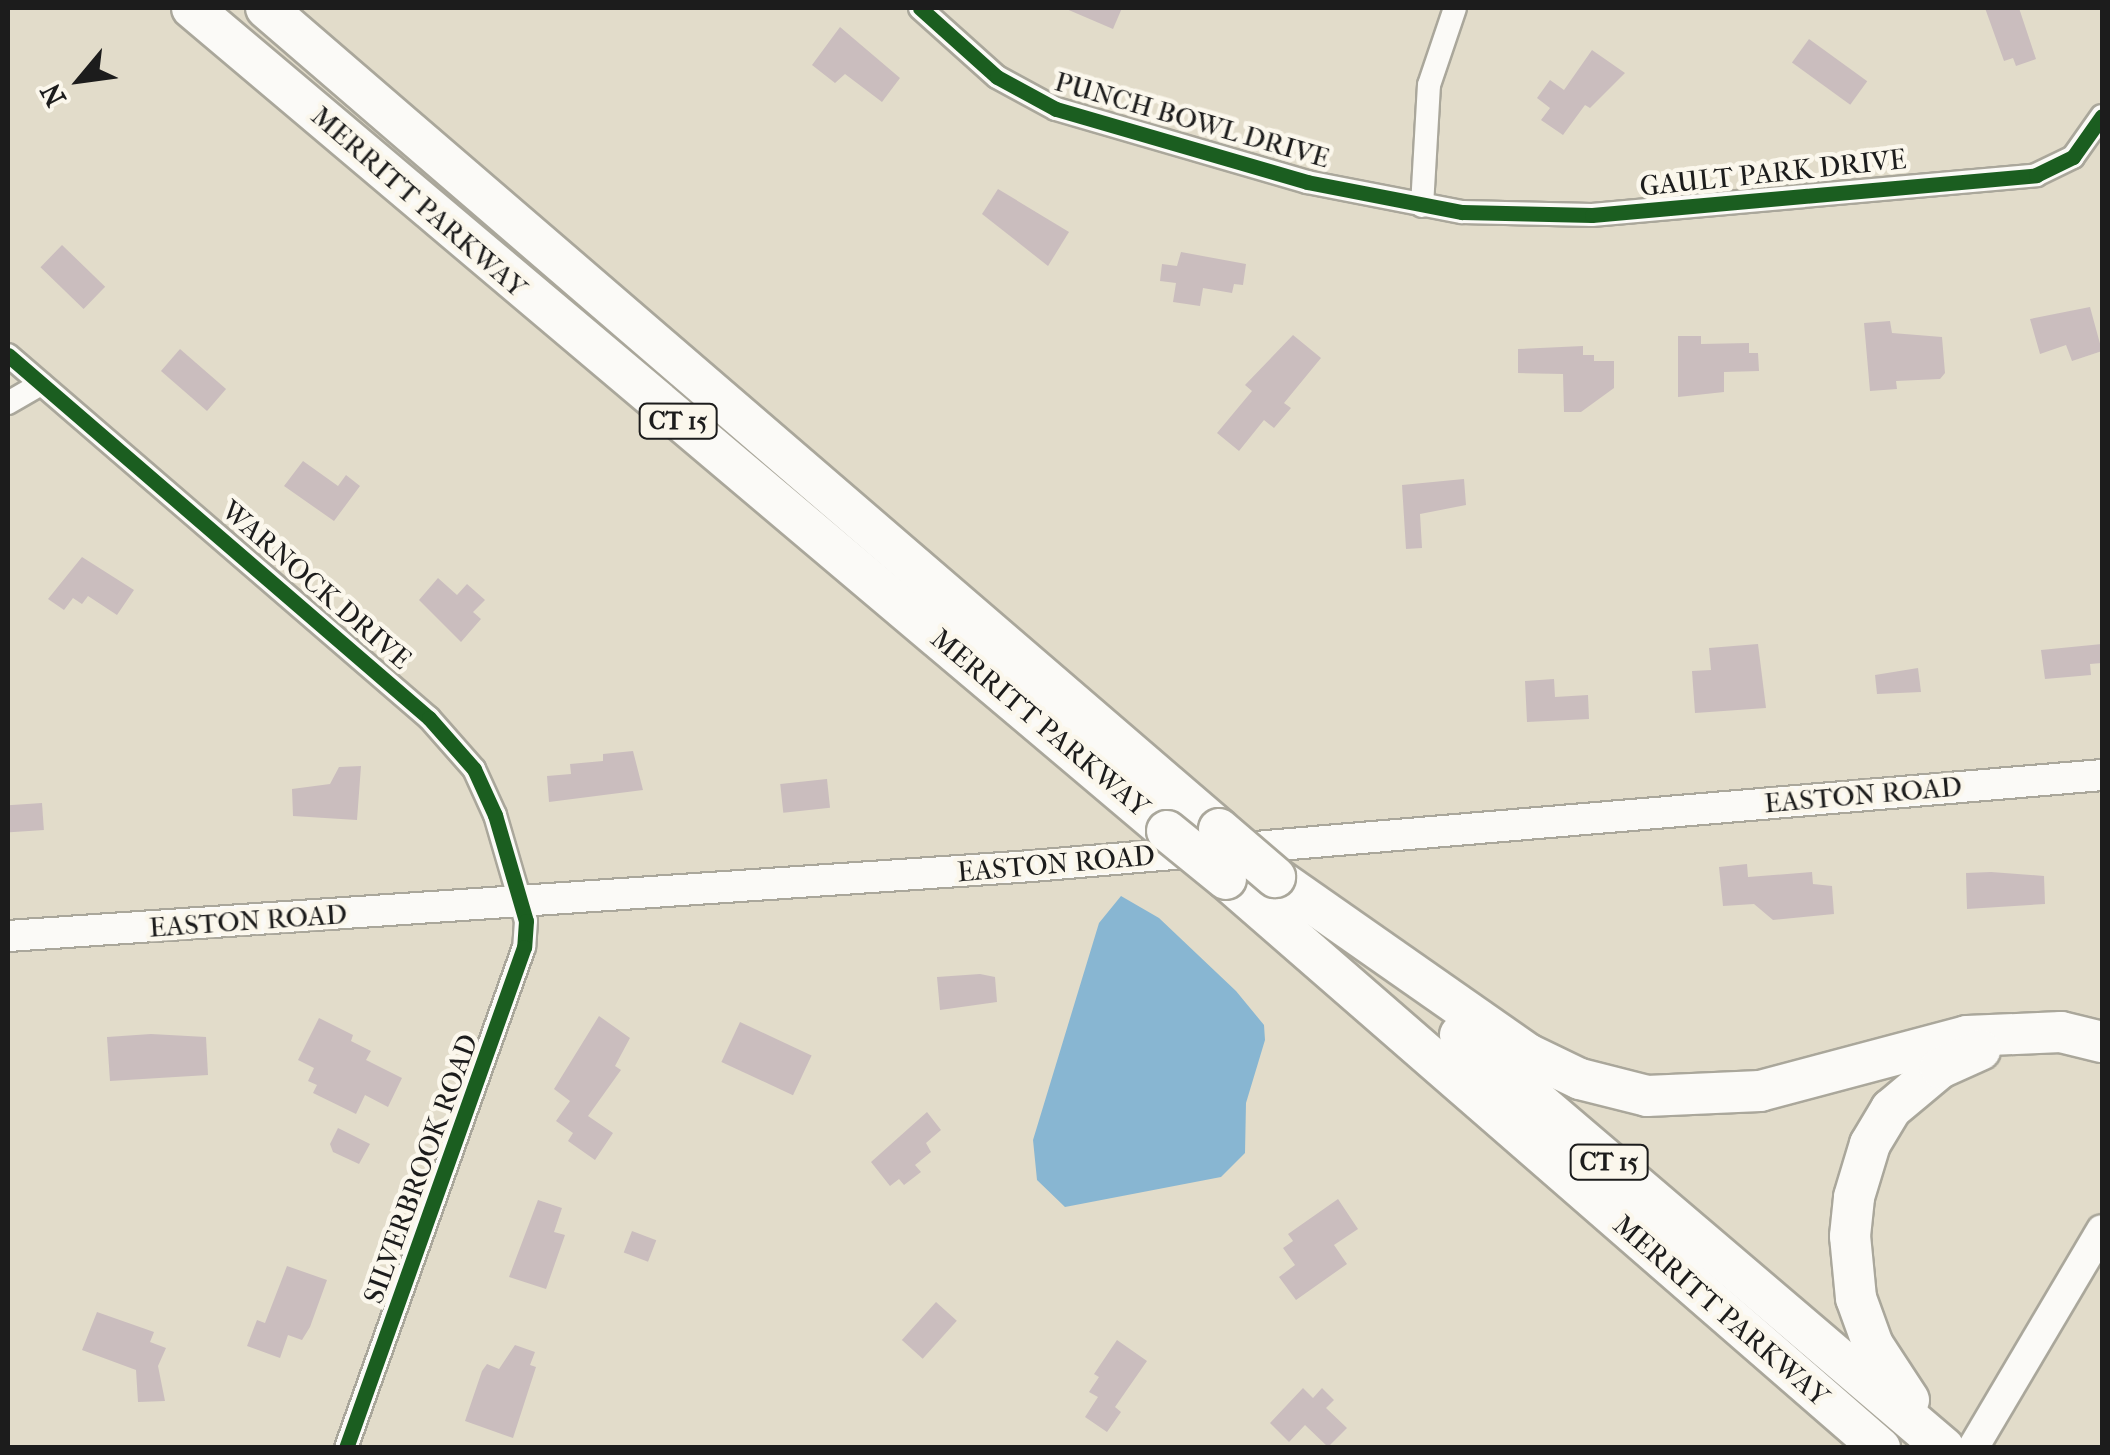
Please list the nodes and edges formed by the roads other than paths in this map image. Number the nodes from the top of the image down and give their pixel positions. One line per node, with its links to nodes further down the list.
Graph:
1 (192, 8): 18 (highway, MERRITT PARKWAY / CT 15, bridge)
2 (266, 8): 11 (highway, MERRITT PARKWAY / CT 15, bridge)
3 (920, 8): 6 (street, PUNCH BOWL DRIVE)
4 (1454, 8): 6 (street)
5 (2102, 116): 6 (street, GAULT PARK DRIVE)
6 (1422, 206)
7 (8, 355): 8 (street, WARNOCK DRIVE)
8 (41, 384): 9 (street); 12 (street, WARNOCK DRIVE)
9 (8, 403)
10 (2102, 774): 12 (main road, EASTON ROAD)
11 (1275, 877): 14 (highway); 19 (highway, MERRITT PARKWAY / CT 15)
12 (521, 903): 13 (main road, EASTON ROAD); 17 (street, SILVERBROOK ROAD)
13 (8, 936)
14 (2043, 1031): 15 (highway); 19 (highway)
15 (2102, 1042)
16 (2102, 1230): 20 (main road)
17 (346, 1448)
18 (1880, 1448)
19 (1944, 1448)
20 (1973, 1448)

